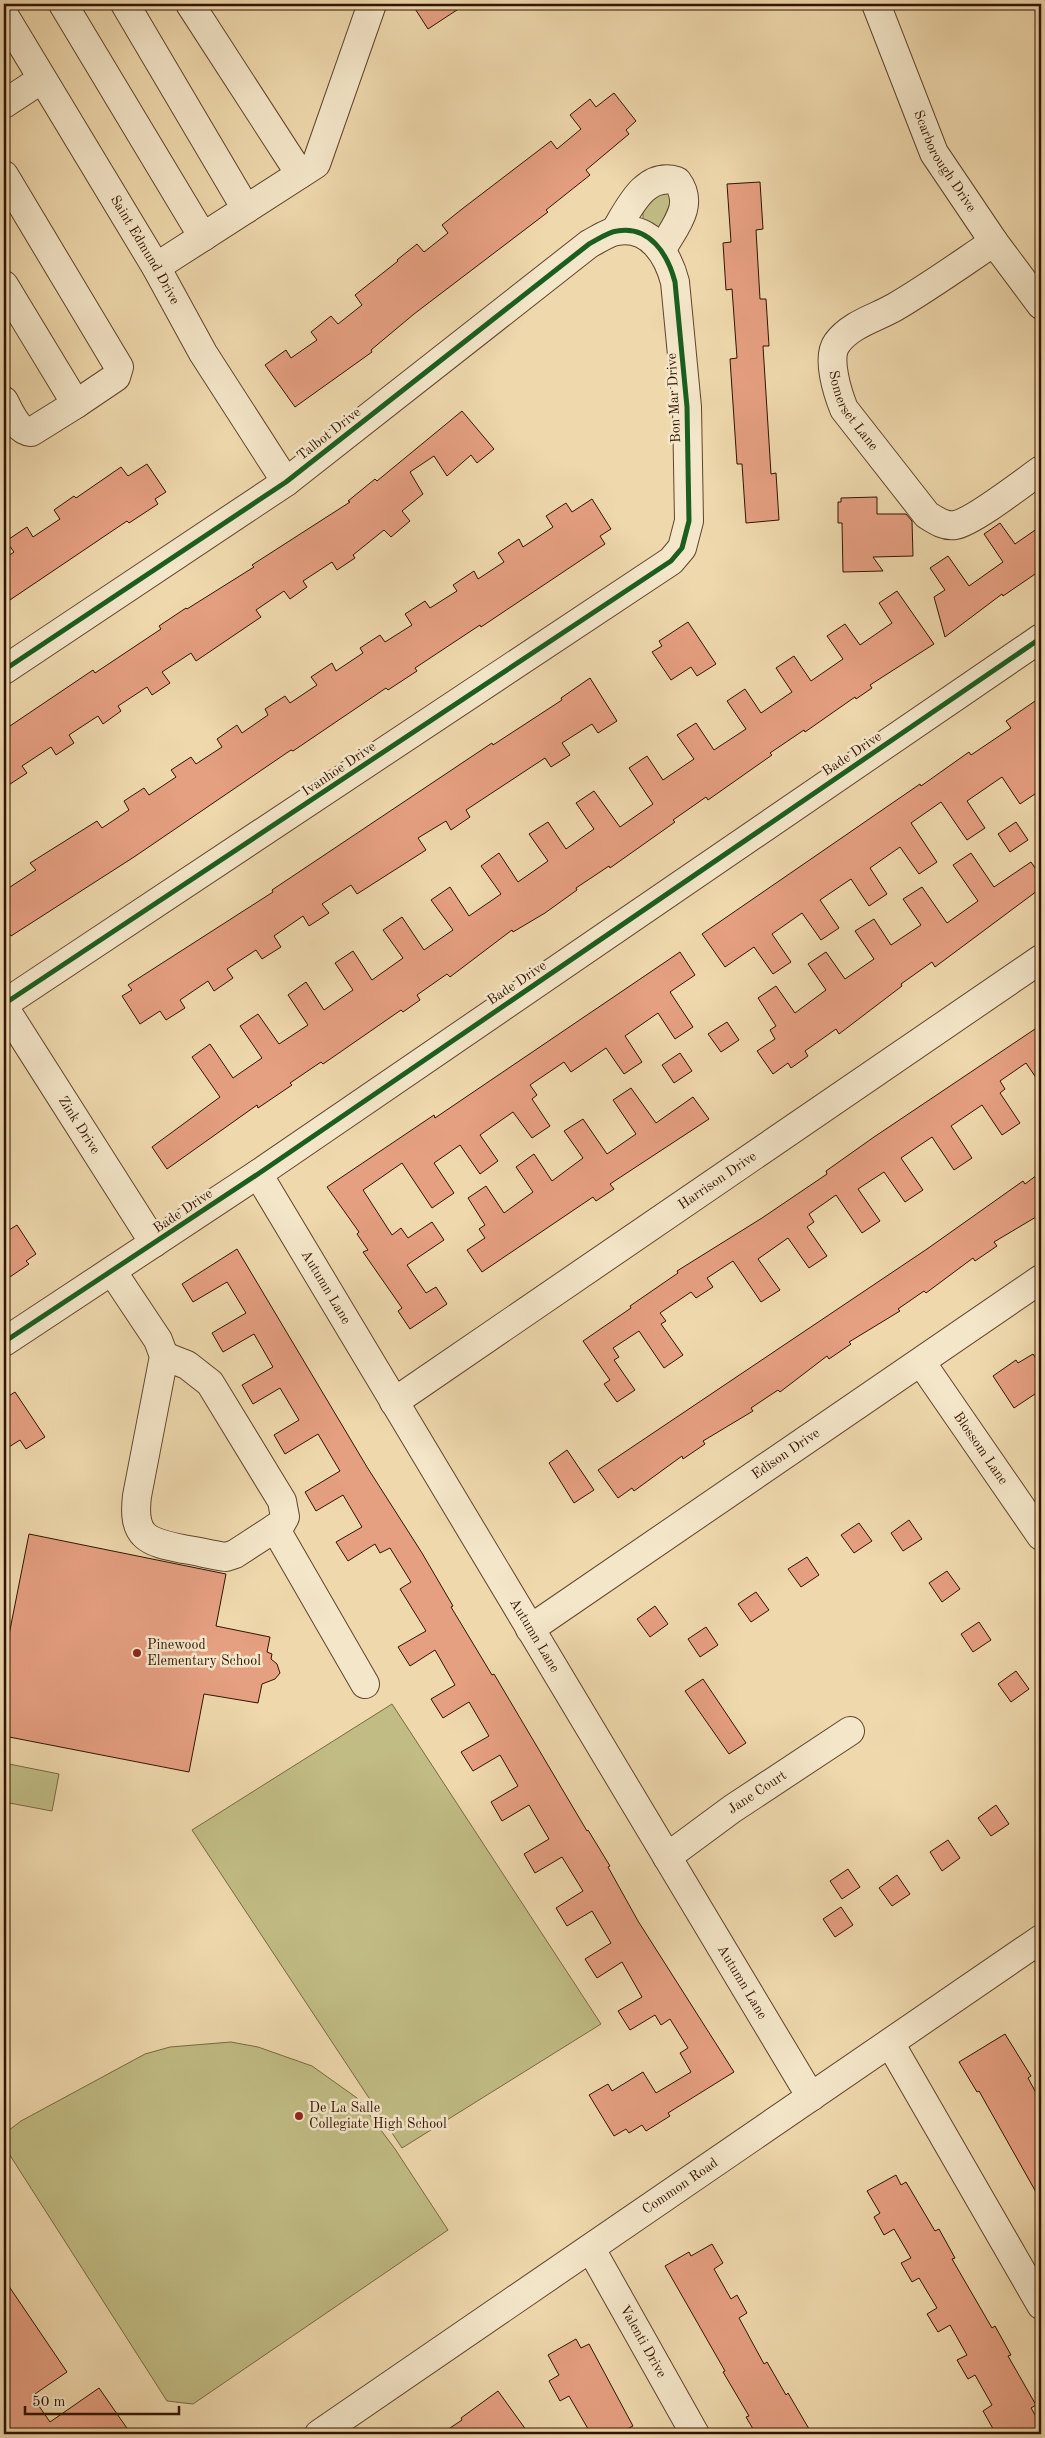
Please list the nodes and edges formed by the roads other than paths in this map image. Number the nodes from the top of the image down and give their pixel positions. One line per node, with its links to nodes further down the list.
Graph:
1 (63, 4): 13 (street)
2 (125, 4): 11 (street)
3 (190, 4): 9 (street)
4 (372, 4): 9 (street)
5 (876, 4): 14 (street, Scarborough Drive)
6 (4, 15): 7 (street, Saint Edmund Drive)
7 (42, 79): 8 (street); 16 (street, Saint Edmund Drive)
8 (4, 104)
9 (300, 174): 11 (street)
10 (4, 175): 20 (street)
11 (246, 209): 13 (street)
12 (615, 231): 15 (street); 15 (street); 22 (street, Talbot Drive)
13 (203, 237): 16 (street)
14 (994, 242): 18 (street, Scarborough Drive); 21 (street, Somerset Lane)
15 (662, 249): 23 (street, Bon Mar Drive)
16 (156, 267): 22 (street, Saint Edmund Drive)
17 (4, 285): 20 (street)
18 (1041, 305)
19 (4, 401): 20 (street)
20 (76, 404)
21 (1041, 470)
22 (286, 482): 25 (street, Talbot Drive)
23 (682, 548): 27 (street, Ivanhoe Drive)
24 (1041, 638): 28 (street, Bade Drive)
25 (4, 670)
26 (1041, 959): 35 (street, Harrison Drive)
27 (4, 1006): 29 (street, Zink Drive)
28 (258, 1174): 29 (street, Bade Drive); 35 (street, Autumn Lane)
29 (154, 1243): 30 (street, Bade Drive)
30 (112, 1271): 32 (street, Bade Drive); 33 (street)
31 (1041, 1280): 34 (street, Edison Drive)
32 (4, 1342)
33 (164, 1356): 36 (street); 36 (street)
34 (921, 1362): 37 (street, Blossom Lane); 38 (street, Edison Drive)
35 (394, 1402): 38 (street, Autumn Lane)
36 (275, 1528): 39 (street)
37 (1041, 1536)
38 (530, 1629): 41 (street, Autumn Lane)
39 (365, 1684)
40 (850, 1731): 41 (street, Jane Court)
41 (667, 1857): 44 (street, Autumn Lane)
42 (1041, 1939): 43 (street, Common Road)
43 (890, 2043): 44 (street, Common Road); 46 (street)
44 (811, 2097): 45 (street, Common Road)
45 (590, 2249): 47 (street, Common Road); 48 (street, Valenti Drive)
46 (1041, 2305)
47 (319, 2434)
48 (695, 2434)

